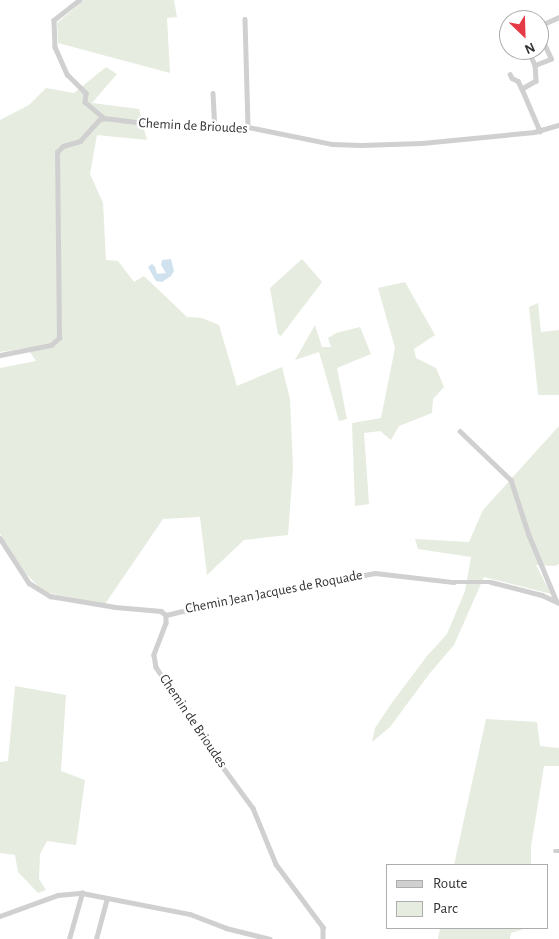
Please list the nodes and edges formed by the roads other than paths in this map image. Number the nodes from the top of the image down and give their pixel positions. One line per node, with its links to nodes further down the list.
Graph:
1 (80, 0): 9 (street)
2 (245, 19): 11 (street)
3 (533, 60): 5 (street)
4 (548, 60): 5 (street)
5 (535, 65): 7 (street)
6 (510, 74): 7 (street)
7 (522, 89): 14 (street)
8 (213, 93): 12 (street)
9 (104, 118): 12 (street, Chemin de Brioudes); 16 (street)
10 (559, 125): 14 (street, Chemin de Brioudes)
11 (248, 127): 12 (street, Chemin de Brioudes); 15 (street, Chemin de Brioudes)
12 (215, 128)
13 (504, 129): 15 (street)
14 (540, 131): 15 (street, Chemin de Brioudes)
15 (505, 134)
16 (0, 355)
17 (460, 431): 19 (street)
18 (0, 538): 20 (street)
19 (558, 602): 20 (street, Chemin Jean Jacques de Roquade)
20 (166, 615): 27 (street, Chemin de Brioudes)
21 (82, 894): 22 (street); 23 (street); 24 (street)
22 (107, 898): 25 (street); 26 (street)
23 (0, 916)
24 (69, 939)
25 (96, 939)
26 (270, 939)
27 (323, 939)

